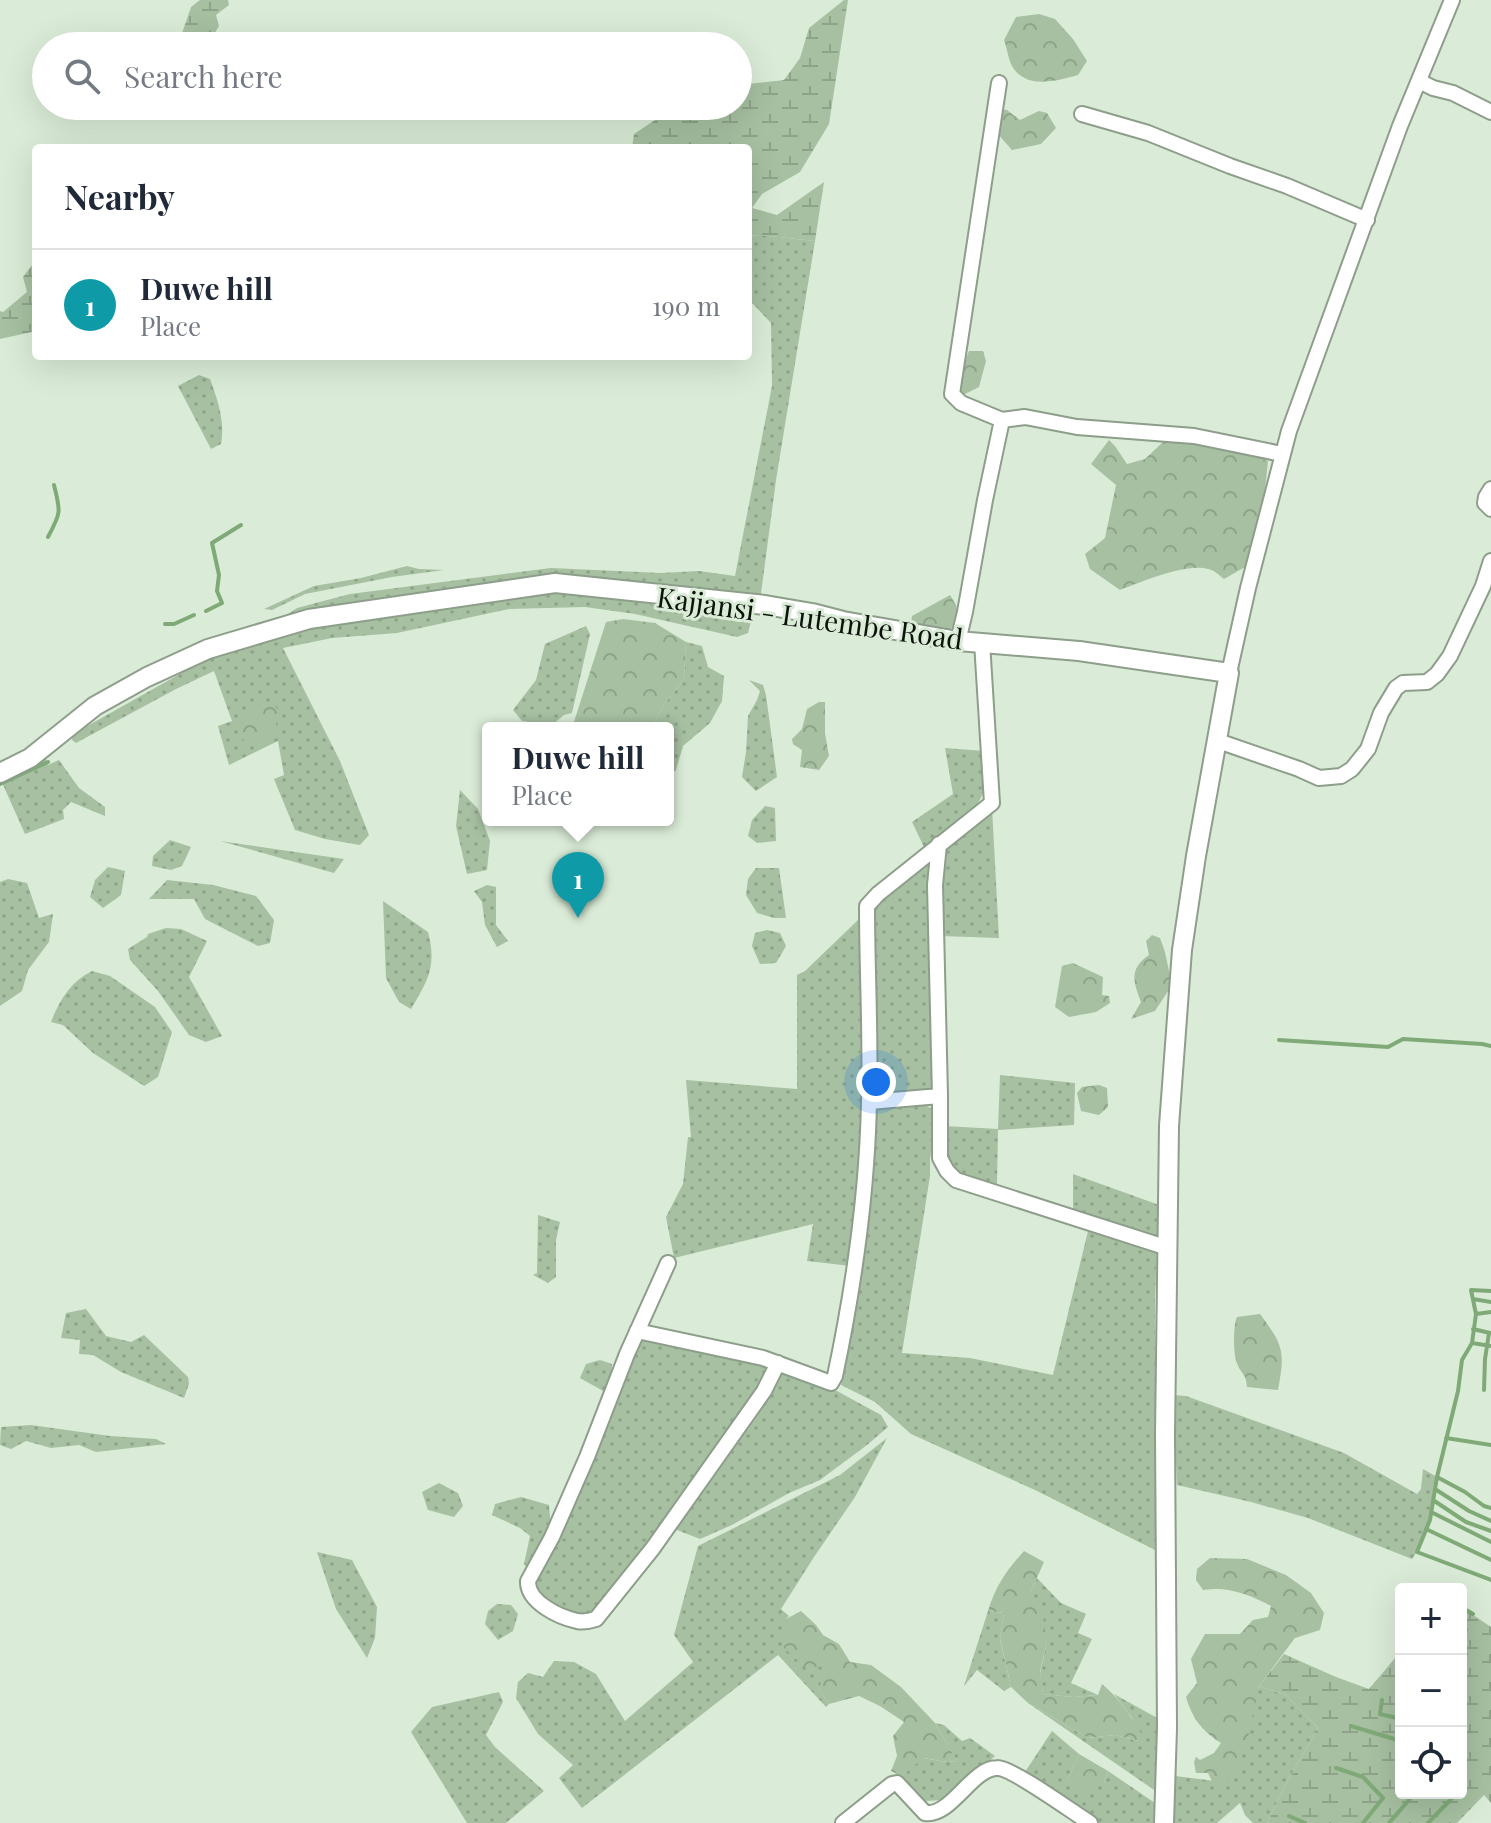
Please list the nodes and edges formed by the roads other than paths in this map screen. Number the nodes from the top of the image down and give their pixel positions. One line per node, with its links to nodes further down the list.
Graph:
1 (1452, 0): 2 (street)
2 (1419, 81): 4 (street); 6 (street)
3 (999, 83): 7 (street)
4 (1491, 112)
5 (1082, 114): 6 (street)
6 (1367, 220): 8 (street)
7 (1002, 420): 8 (street); 12 (street)
8 (1282, 454): 14 (street)
9 (1491, 489): 10 (street)
10 (1491, 509)
11 (1491, 561): 15 (street)
12 (958, 641): 13 (street, Kajjansi - Lutembe Road); 16 (street, Kajjansi - Lutembe Road)
13 (982, 642): 14 (street, Kajjansi - Lutembe Road); 17 (street)
14 (1229, 673): 15 (street)
15 (1218, 741): 20 (street)
16 (0, 773)
17 (939, 844): 18 (street); 19 (street)
18 (940, 1096): 19 (street); 20 (street)
19 (869, 1102): 23 (street)
20 (1168, 1248): 26 (street)
21 (668, 1263): 22 (street)
22 (637, 1331): 23 (street); 23 (street)
23 (778, 1363)
24 (843, 1823): 25 (street)
25 (1090, 1823)
26 (1164, 1823)

